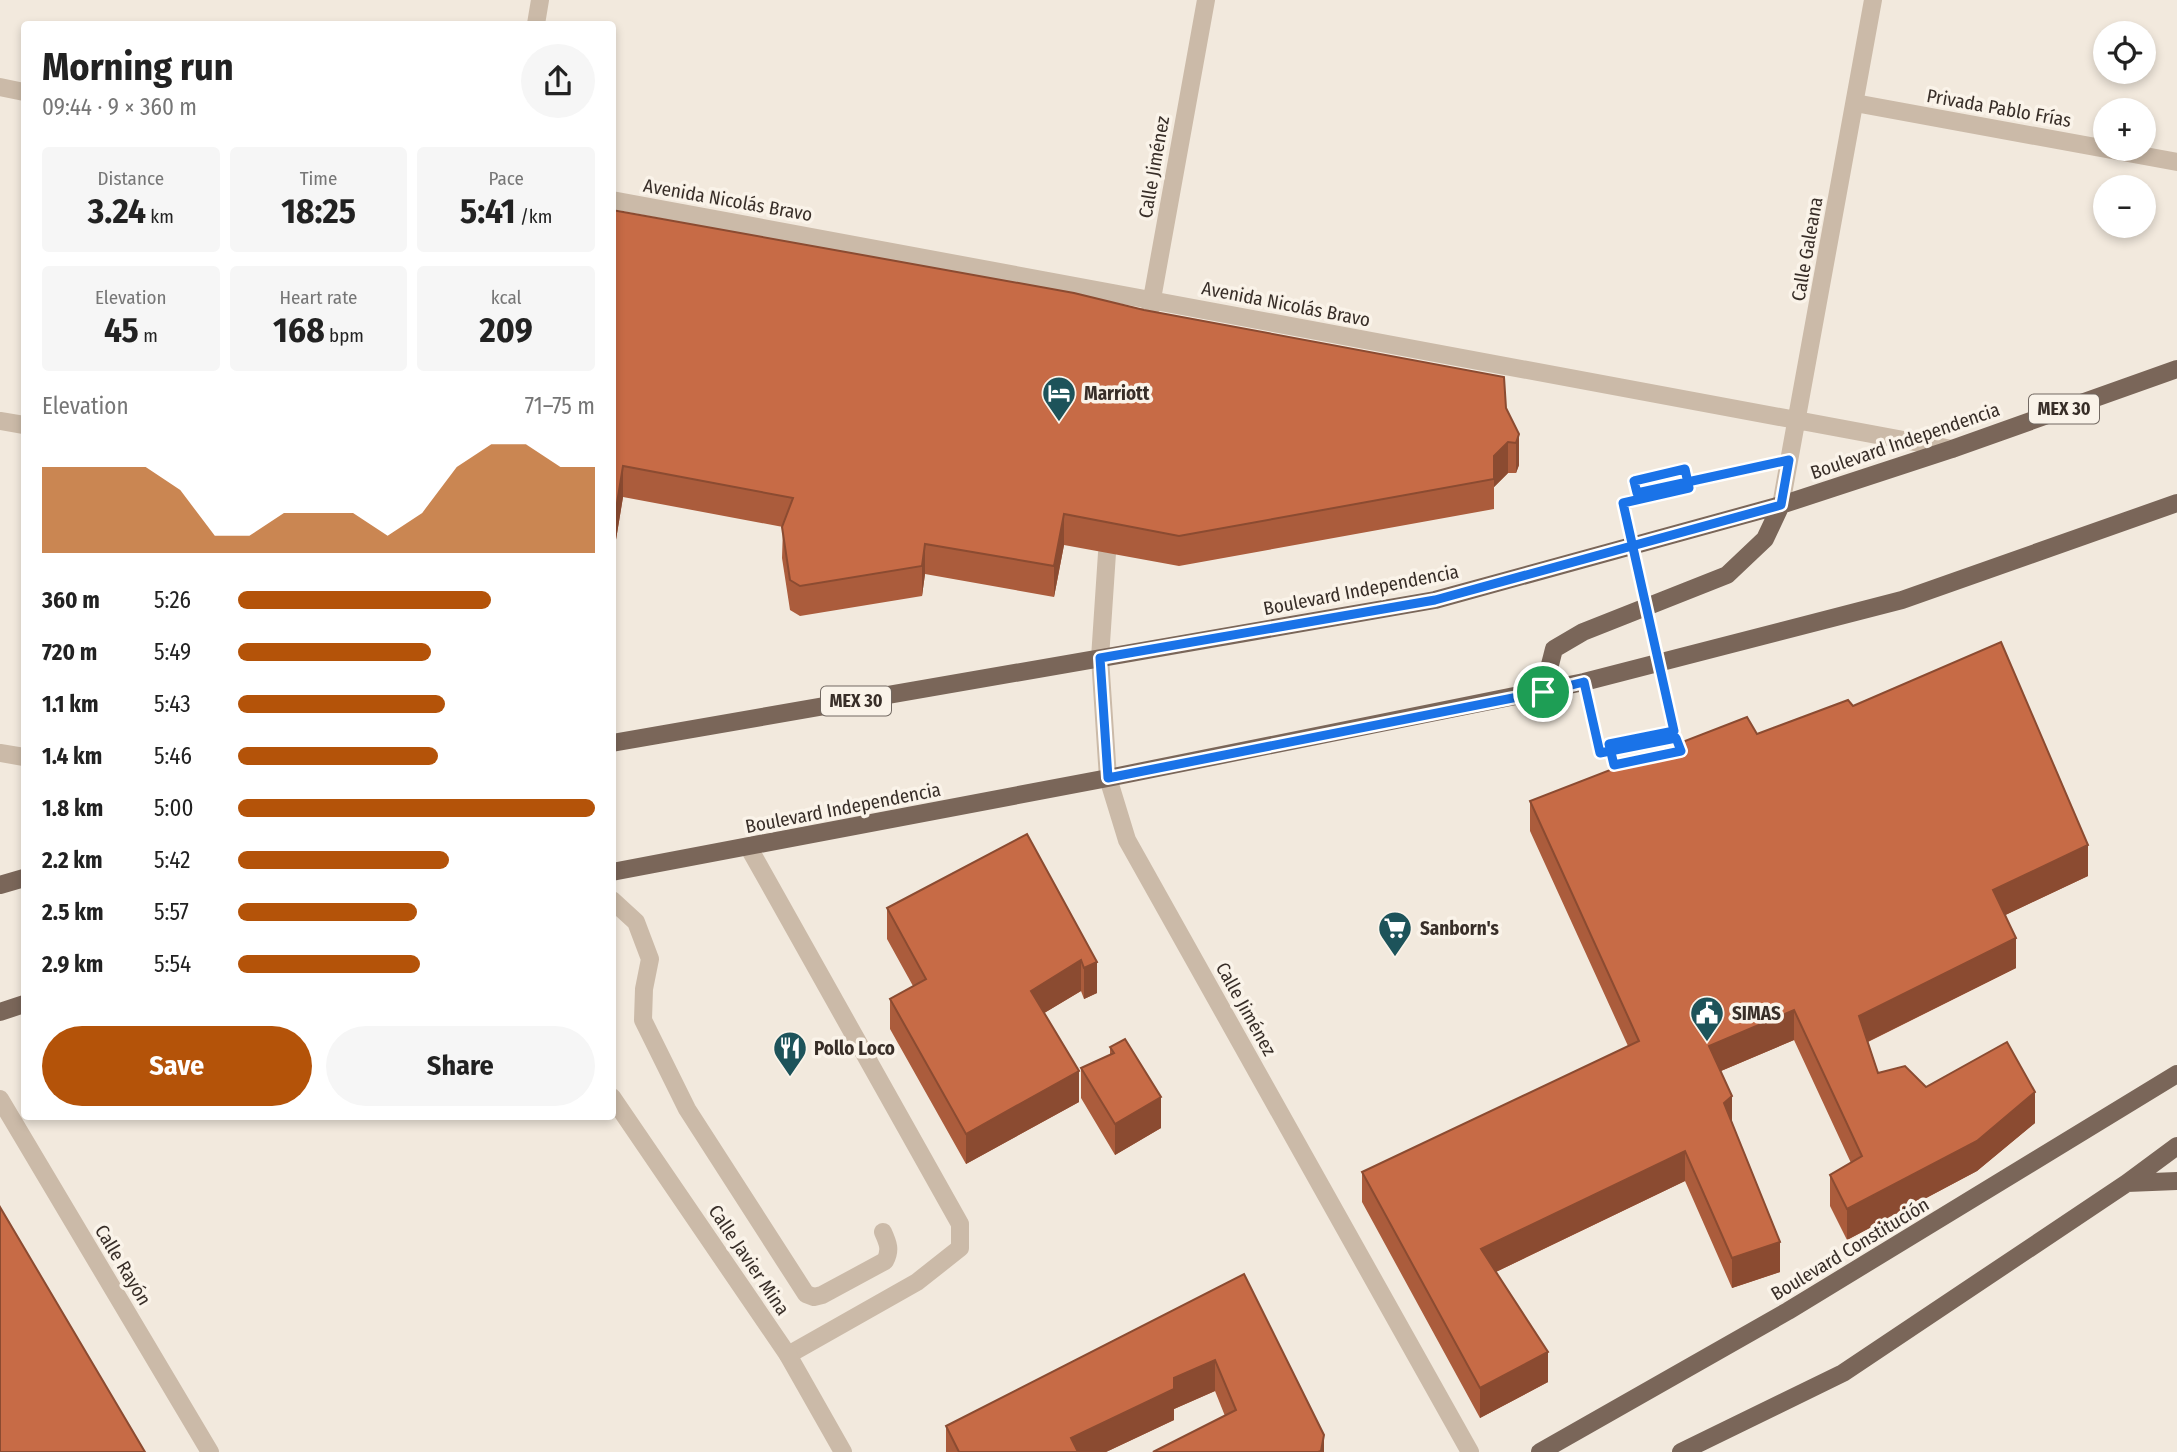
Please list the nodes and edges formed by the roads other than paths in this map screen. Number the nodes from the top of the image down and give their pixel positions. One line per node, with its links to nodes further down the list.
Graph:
1 (540, 0): 4 (street)
2 (1206, 0): 10 (street, Calle Jiménez)
3 (1873, 0): 7 (street, Calle Galeana)
4 (536, 21)
5 (0, 87): 6 (street)
6 (21, 91)
7 (1855, 103): 8 (street, Privada Pablo Frías); 13 (street, Calle Galeana)
8 (2177, 162)
9 (616, 201): 10 (street, Avenida Nicolás Bravo)
10 (1152, 300): 11 (street, Calle Jiménez); 13 (street, Avenida Nicolás Bravo)
11 (1147, 327)
12 (2177, 369): 16 (main road, Boulevard Independencia / MEX 30)
13 (1796, 420): 16 (street, Avenida Nicolás Bravo); 18 (street, Calle Galeana)
14 (0, 421): 15 (street)
15 (21, 424)
16 (1952, 449): 18 (main road, Boulevard Independencia / MEX 30)
17 (2177, 503): 21 (main road, Boulevard Independencia)
18 (1781, 505): 20 (main road, Boulevard Independencia / MEX 30); 21 (main road)
19 (1107, 553): 20 (street, Calle Jiménez)
20 (1100, 658): 22 (main road, Boulevard Independencia / MEX 30); 25 (street, Calle Jiménez)
21 (1543, 692): 25 (main road, Boulevard Independencia)
22 (616, 742)
23 (0, 753): 24 (street)
24 (21, 756)
25 (1108, 778): 26 (main road, Boulevard Independencia); 43 (street, Calle Jiménez)
26 (749, 848): 27 (main road, Boulevard Independencia); 40 (street)
27 (616, 871)
28 (21, 879): 29 (main road)
29 (0, 885)
30 (616, 904): 39 (street)
31 (21, 1005): 32 (main road)
32 (0, 1012)
33 (2177, 1074): 44 (main road, Boulevard Constitución)
34 (0, 1099): 41 (street, Calle Rayón)
35 (616, 1103): 40 (street, Calle Javier Mina)
36 (2177, 1146): 38 (main road)
37 (2177, 1181): 38 (main road)
38 (2127, 1183): 45 (main road)
39 (883, 1232)
40 (788, 1355): 42 (street, Calle Javier Mina)
41 (210, 1452)
42 (843, 1452)
43 (1471, 1452)
44 (1541, 1452)
45 (1681, 1452)

